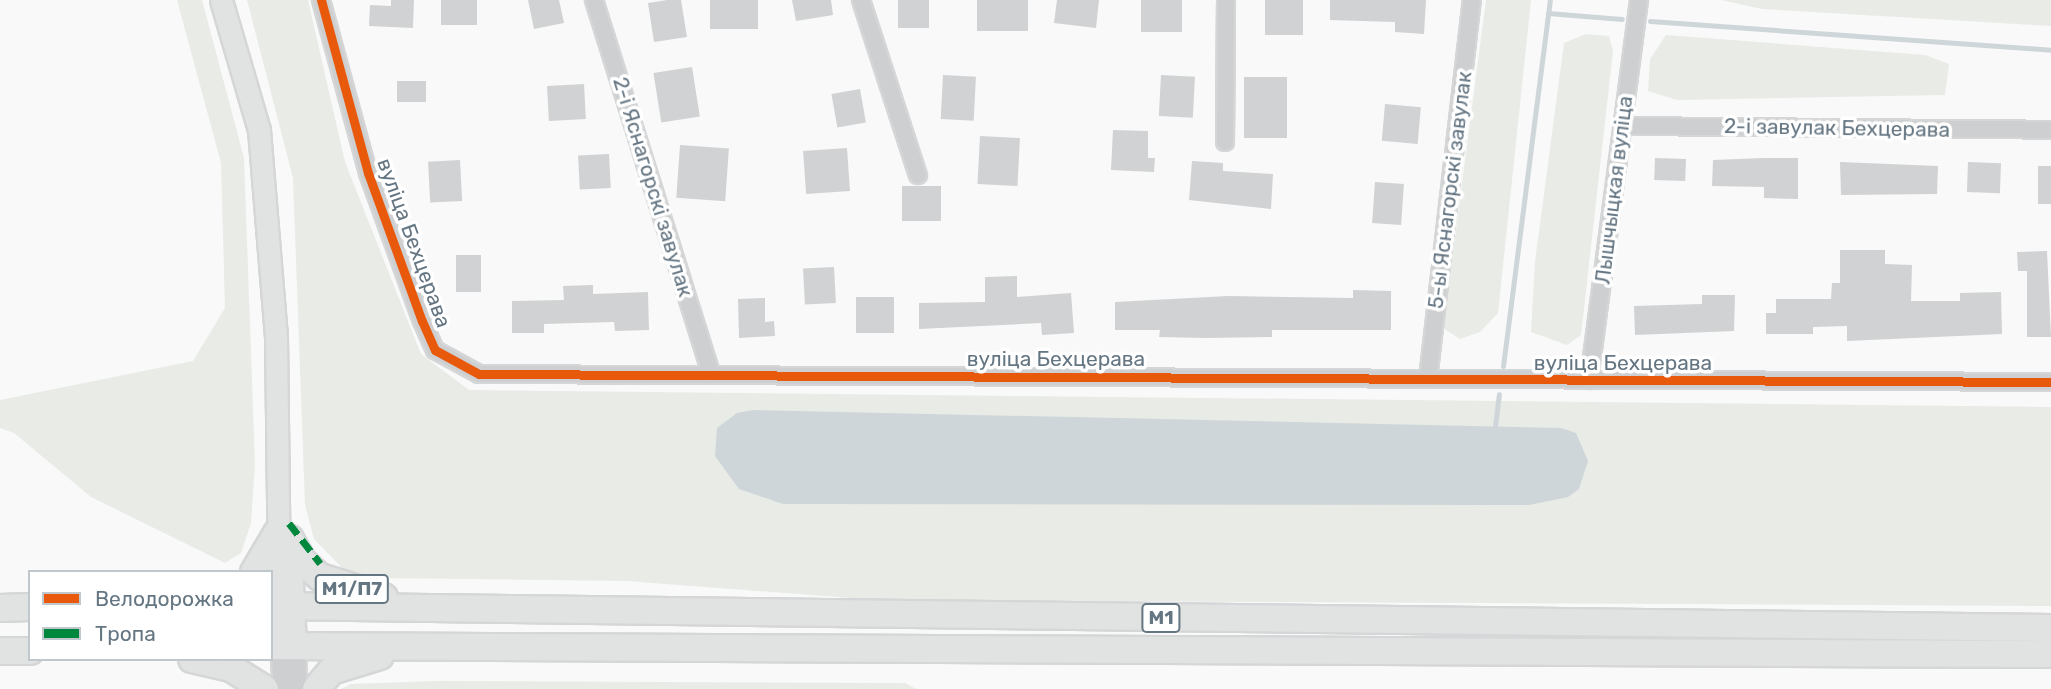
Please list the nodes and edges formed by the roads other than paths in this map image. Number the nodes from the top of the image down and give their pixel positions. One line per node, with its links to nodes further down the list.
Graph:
1 (222, 0): 16 (main road, М1/П7)
2 (320, 0): 12 (street, вуліца Бехцерава)
3 (594, 0): 12 (street, 2-і Яснагорскі завулак)
4 (861, 0): 11 (street)
5 (1226, 0): 10 (street)
6 (1472, 0): 13 (street, 5-ы Яснагорскі завулак)
7 (1639, 0): 8 (street, Лышчыцкая вуліца)
8 (1622, 126): 9 (street, 2-і завулак Бехцерава); 14 (street, Лышчыцкая вуліца)
9 (2051, 130)
10 (1225, 142)
11 (918, 175)
12 (712, 374): 13 (street, вуліца Бехцерава)
13 (1428, 379): 14 (street, вуліца Бехцерава)
14 (1589, 380): 15 (street, вуліца Бехцерава)
15 (2051, 382)
16 (284, 536): 17 (highway); 18 (main road, М1/П7); 21 (highway, М1/П7)
17 (256, 570)
18 (282, 606): 21 (highway, М1); 23 (main road, М1/П7)
19 (28, 607): 20 (highway)
20 (0, 608)
21 (433, 608): 22 (highway, М1)
22 (2051, 628)
23 (282, 645): 24 (highway, М1); 30 (street); 31 (street)
24 (430, 646): 27 (highway, М1); 32 (highway)
25 (28, 650): 26 (highway)
26 (0, 651)
27 (2051, 654)
28 (201, 661): 29 (highway)
29 (265, 689)
30 (283, 689)
31 (296, 689)
32 (316, 689)

